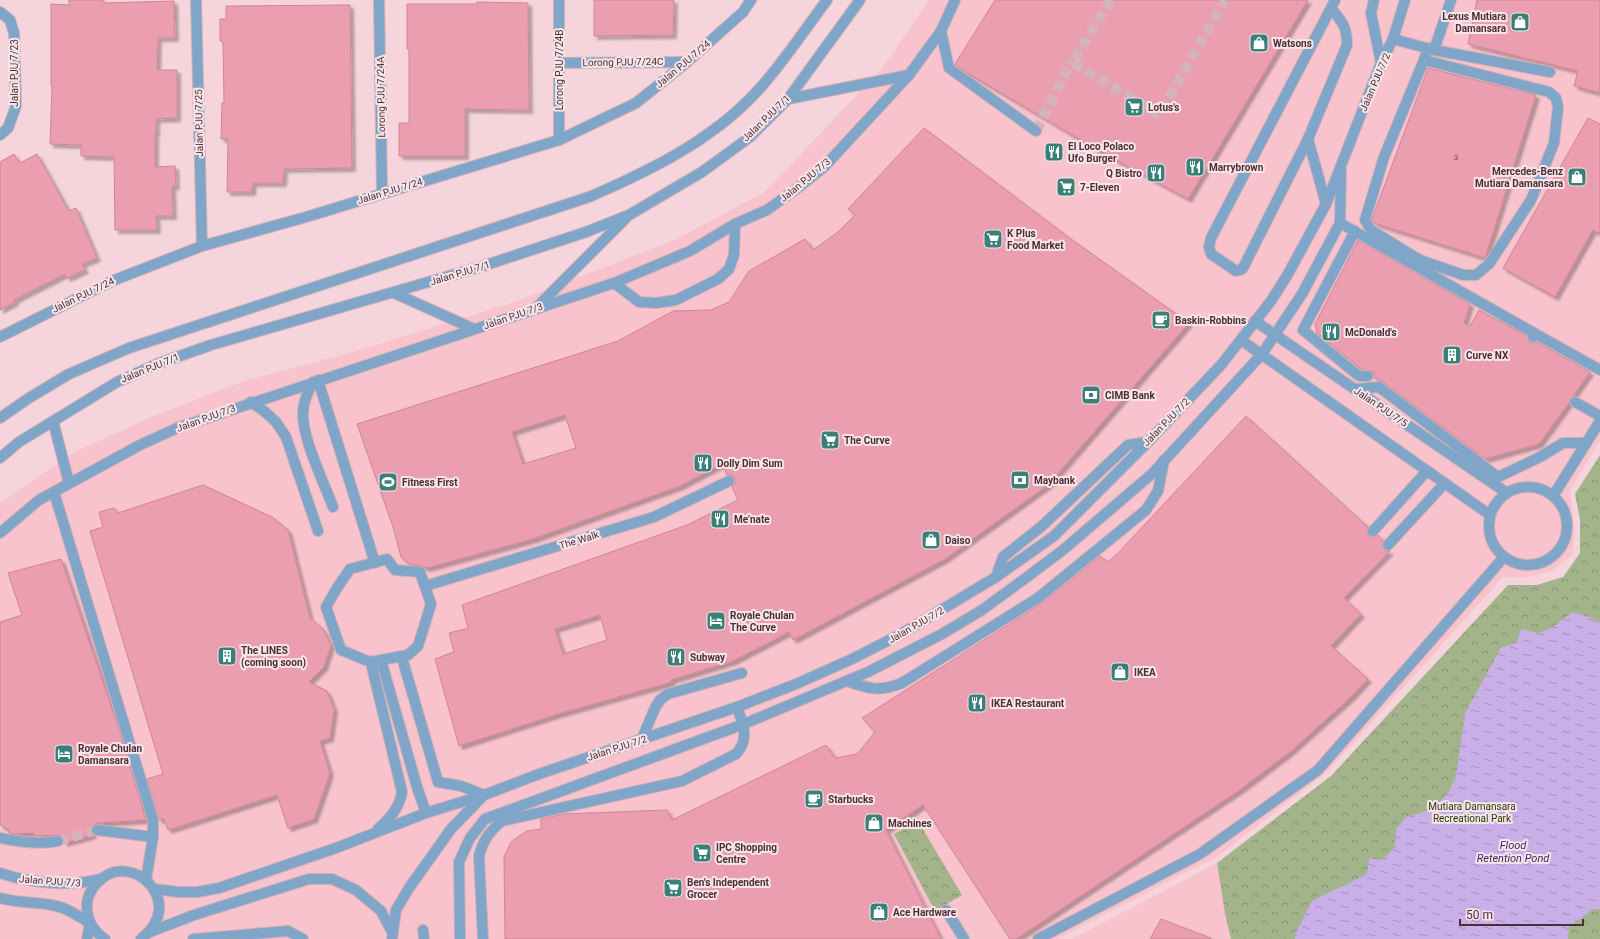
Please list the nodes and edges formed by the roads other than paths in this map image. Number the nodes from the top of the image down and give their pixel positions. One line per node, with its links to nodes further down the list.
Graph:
1 (196, 0): 34 (street, Jalan PJU 7/25)
2 (379, 0): 28 (street, Lorong PJU 7/24A)
3 (559, 0): 18 (street, Lorong PJU 7/24B)
4 (751, 0): 17 (street, Jalan PJU 7/24)
5 (827, 0): 53 (street)
6 (860, 0): 22 (street, Jalan PJU 7/1)
7 (955, 0): 13 (street, Jalan PJU 7/3)
8 (1374, 0): 19 (street)
9 (1405, 0): 14 (street, Jalan PJU 7/2)
10 (1451, 0): 15 (street)
11 (1333, 4): 25 (street); 25 (street)
12 (0, 12): 24 (street, Jalan PJU 7/23)
13 (941, 31): 21 (street, Jalan PJU 7/3); 23 (street)
14 (1394, 38): 15 (street); 19 (street, Jalan PJU 7/2)
15 (1431, 49): 16 (street); 20 (street)
16 (1424, 60): 16 (street)
17 (687, 62): 18 (street, Lorong PJU 7/24C); 26 (street, Jalan PJU 7/24)
18 (559, 63): 26 (street, Lorong PJU 7/24B)
19 (1381, 63): 27 (street, Jalan PJU 7/2)
20 (1550, 72)
21 (909, 75): 22 (street); 32 (street, Jalan PJU 7/3)
22 (788, 99): 30 (street, Jalan PJU 7/1)
23 (1036, 131)
24 (0, 135)
25 (1308, 138): 29 (street)
26 (559, 140): 28 (street, Jalan PJU 7/24)
27 (1341, 163): 29 (street, Jalan PJU 7/2); 31 (street, Jalan PJU 7/2)
28 (382, 193): 34 (street, Jalan PJU 7/24)
29 (1326, 204): 38 (street, Jalan PJU 7/2)
30 (629, 215): 36 (street, Jalan PJU 7/1); 37 (street)
31 (1340, 222): 33 (street); 40 (street, Jalan PJU 7/2)
32 (735, 224): 35 (street, Jalan PJU 7/3); 35 (street)
33 (1355, 231): 44 (street); 45 (street)
34 (202, 246): 41 (street, Jalan PJU 7/24)
35 (614, 283): 37 (street, Jalan PJU 7/3)
36 (394, 293): 39 (street); 54 (street, Jalan PJU 7/1)
37 (535, 309): 39 (street, Jalan PJU 7/3)
38 (1255, 321): 40 (street, Jalan PJU 7/5); 42 (street, Jalan PJU 7/2)
39 (474, 329): 48 (street, Jalan PJU 7/3)
40 (1276, 335): 43 (street, Jalan PJU 7/2); 47 (street, Jalan PJU 7/5)
41 (0, 337)
42 (1241, 340): 43 (street); 56 (street, Jalan PJU 7/2)
43 (1262, 354): 59 (street, Jalan PJU 7/2); 60 (street)
44 (1348, 366): 46 (street); 47 (street)
45 (1600, 370)
46 (1368, 376)
47 (1339, 378): 49 (street, Jalan PJU 7/5)
48 (316, 381): 50 (street, Jalan PJU 7/3); 67 (street); 74 (street)
49 (1355, 389): 57 (street); 65 (street, Jalan PJU 7/5)
50 (251, 402): 62 (street, Jalan PJU 7/3); 69 (street)
51 (1575, 402): 52 (street)
52 (1600, 416)
53 (0, 418)
54 (54, 421): 58 (street, Jalan PJU 7/1); 62 (street)
55 (1600, 421): 57 (street)
56 (1148, 442): 75 (street, Jalan PJU 7/2); 75 (street)
57 (1586, 443): 66 (street)
58 (0, 458)
59 (1164, 460): 81 (street, Jalan PJU 7/2); 81 (street)
60 (1427, 471): 63 (street); 70 (street)
61 (729, 481): 76 (street, The Walk)
62 (69, 483): 64 (street, Jalan PJU 7/3)
63 (1445, 483): 68 (street); 72 (street)
64 (54, 492): 71 (street, Jalan PJU 7/3); 89 (street)
65 (1507, 493): 66 (street); 68 (street)
66 (1553, 496): 73 (street)
67 (333, 507)
68 (1490, 515): 73 (street)
69 (318, 531)
70 (1373, 531)
71 (0, 533)
72 (1388, 545)
73 (1504, 556): 109 (street)
74 (375, 562): 76 (street); 77 (street)
75 (996, 578): 82 (street, Jalan PJU 7/2)
76 (425, 586): 77 (street)
77 (380, 660): 86 (street)
78 (403, 661): 85 (street)
79 (372, 667): 88 (street)
80 (742, 673): 84 (street)
81 (847, 681): 83 (street, Jalan PJU 7/2)
82 (737, 706): 83 (street); 84 (street, Jalan PJU 7/2)
83 (744, 724): 106 (street, Jalan PJU 7/2); 107 (street)
84 (641, 740): 85 (street, Jalan PJU 7/2)
85 (484, 795): 86 (street); 100 (street, Jalan PJU 7/2)
86 (426, 813): 88 (street)
87 (97, 830): 89 (street)
88 (375, 832): 95 (street)
89 (153, 837): 94 (street)
90 (0, 838): 91 (street)
91 (58, 840)
92 (0, 873): 93 (street, Jalan PJU 7/3)
93 (101, 879): 94 (street, Jalan PJU 7/3); 98 (street)
94 (146, 880): 95 (street)
95 (154, 889): 99 (street)
96 (0, 898): 98 (street)
97 (946, 910): 108 (street)
98 (90, 923): 101 (street); 102 (street)
99 (150, 932): 100 (street); 103 (street)
100 (392, 935)
101 (87, 939)
102 (105, 939)
103 (141, 939)
104 (193, 939): 105 (street)
105 (303, 939)
106 (460, 939)
107 (483, 939)
108 (964, 939)
109 (1038, 939)

